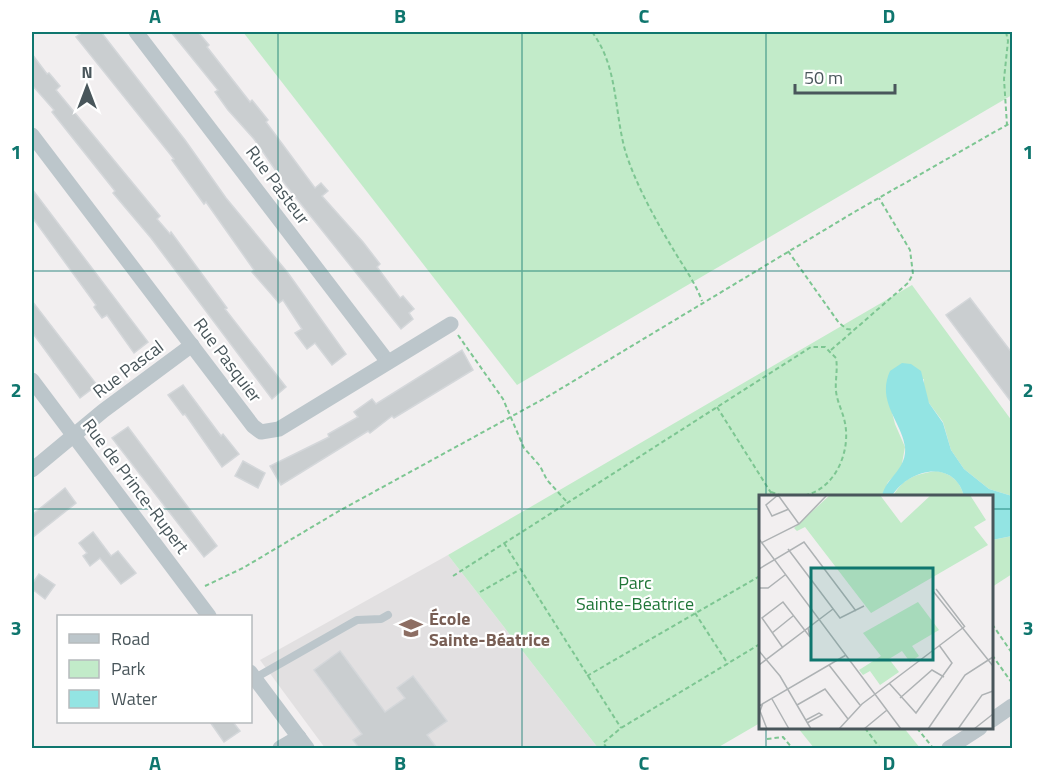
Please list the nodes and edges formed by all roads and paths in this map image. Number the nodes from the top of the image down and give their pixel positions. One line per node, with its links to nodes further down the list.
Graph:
1 (136, 32): 14 (street, Rue Pasteur)
2 (592, 32): 9 (path)
3 (1006, 32): 5 (path)
4 (1012, 122): 5 (path)
5 (1007, 125): 7 (path)
6 (32, 135): 12 (street, Rue Pasquier)
7 (879, 198): 8 (path); 11 (path)
8 (788, 251): 9 (path); 11 (path)
9 (702, 302): 17 (path)
10 (451, 324): 14 (street, Rue Pasquier); 17 (path)
11 (854, 330): 13 (path)
12 (192, 345): 14 (street, Rue Pasquier); 18 (street, Rue Pascal)
13 (831, 350): 16 (path); 21 (path)
14 (388, 362)
15 (32, 380): 18 (street, Rue de Prince-Rupert)
16 (717, 407): 20 (path); 26 (path)
17 (511, 416): 26 (path); 32 (path)
18 (74, 435): 19 (street, Rue Pascal); 32 (street, Rue de Prince-Rupert)
19 (32, 470)
20 (769, 491): 22 (path); 23 (path)
21 (817, 492): 24 (path); 25 (path)
22 (772, 495)
23 (779, 495)
24 (806, 495)
25 (815, 495)
26 (567, 502): 27 (path)
27 (503, 542): 28 (path); 29 (path)
28 (520, 569): 31 (path); 42 (path)
29 (453, 576)
30 (759, 577): 33 (path)
31 (480, 592)
32 (192, 593): 34 (street, Rue de Prince-Rupert)
33 (695, 613): 40 (path); 42 (path)
34 (208, 615)
35 (388, 615): 41 (lane)
36 (993, 625): 38 (path)
37 (759, 648): 40 (path)
38 (1012, 653)
39 (993, 656): 43 (path)
40 (728, 665): 46 (path)
41 (253, 675): 51 (street)
42 (588, 676): 46 (path)
43 (1012, 683)
44 (1012, 706): 45 (street)
45 (993, 719)
46 (621, 728): 53 (path)
47 (865, 729): 55 (path)
48 (917, 729): 56 (path)
49 (978, 729): 57 (street)
50 (767, 739): 54 (path)
51 (303, 743): 52 (street)
52 (280, 748)
53 (607, 748)
54 (792, 748)
55 (880, 748)
56 (933, 748)
57 (949, 748)

